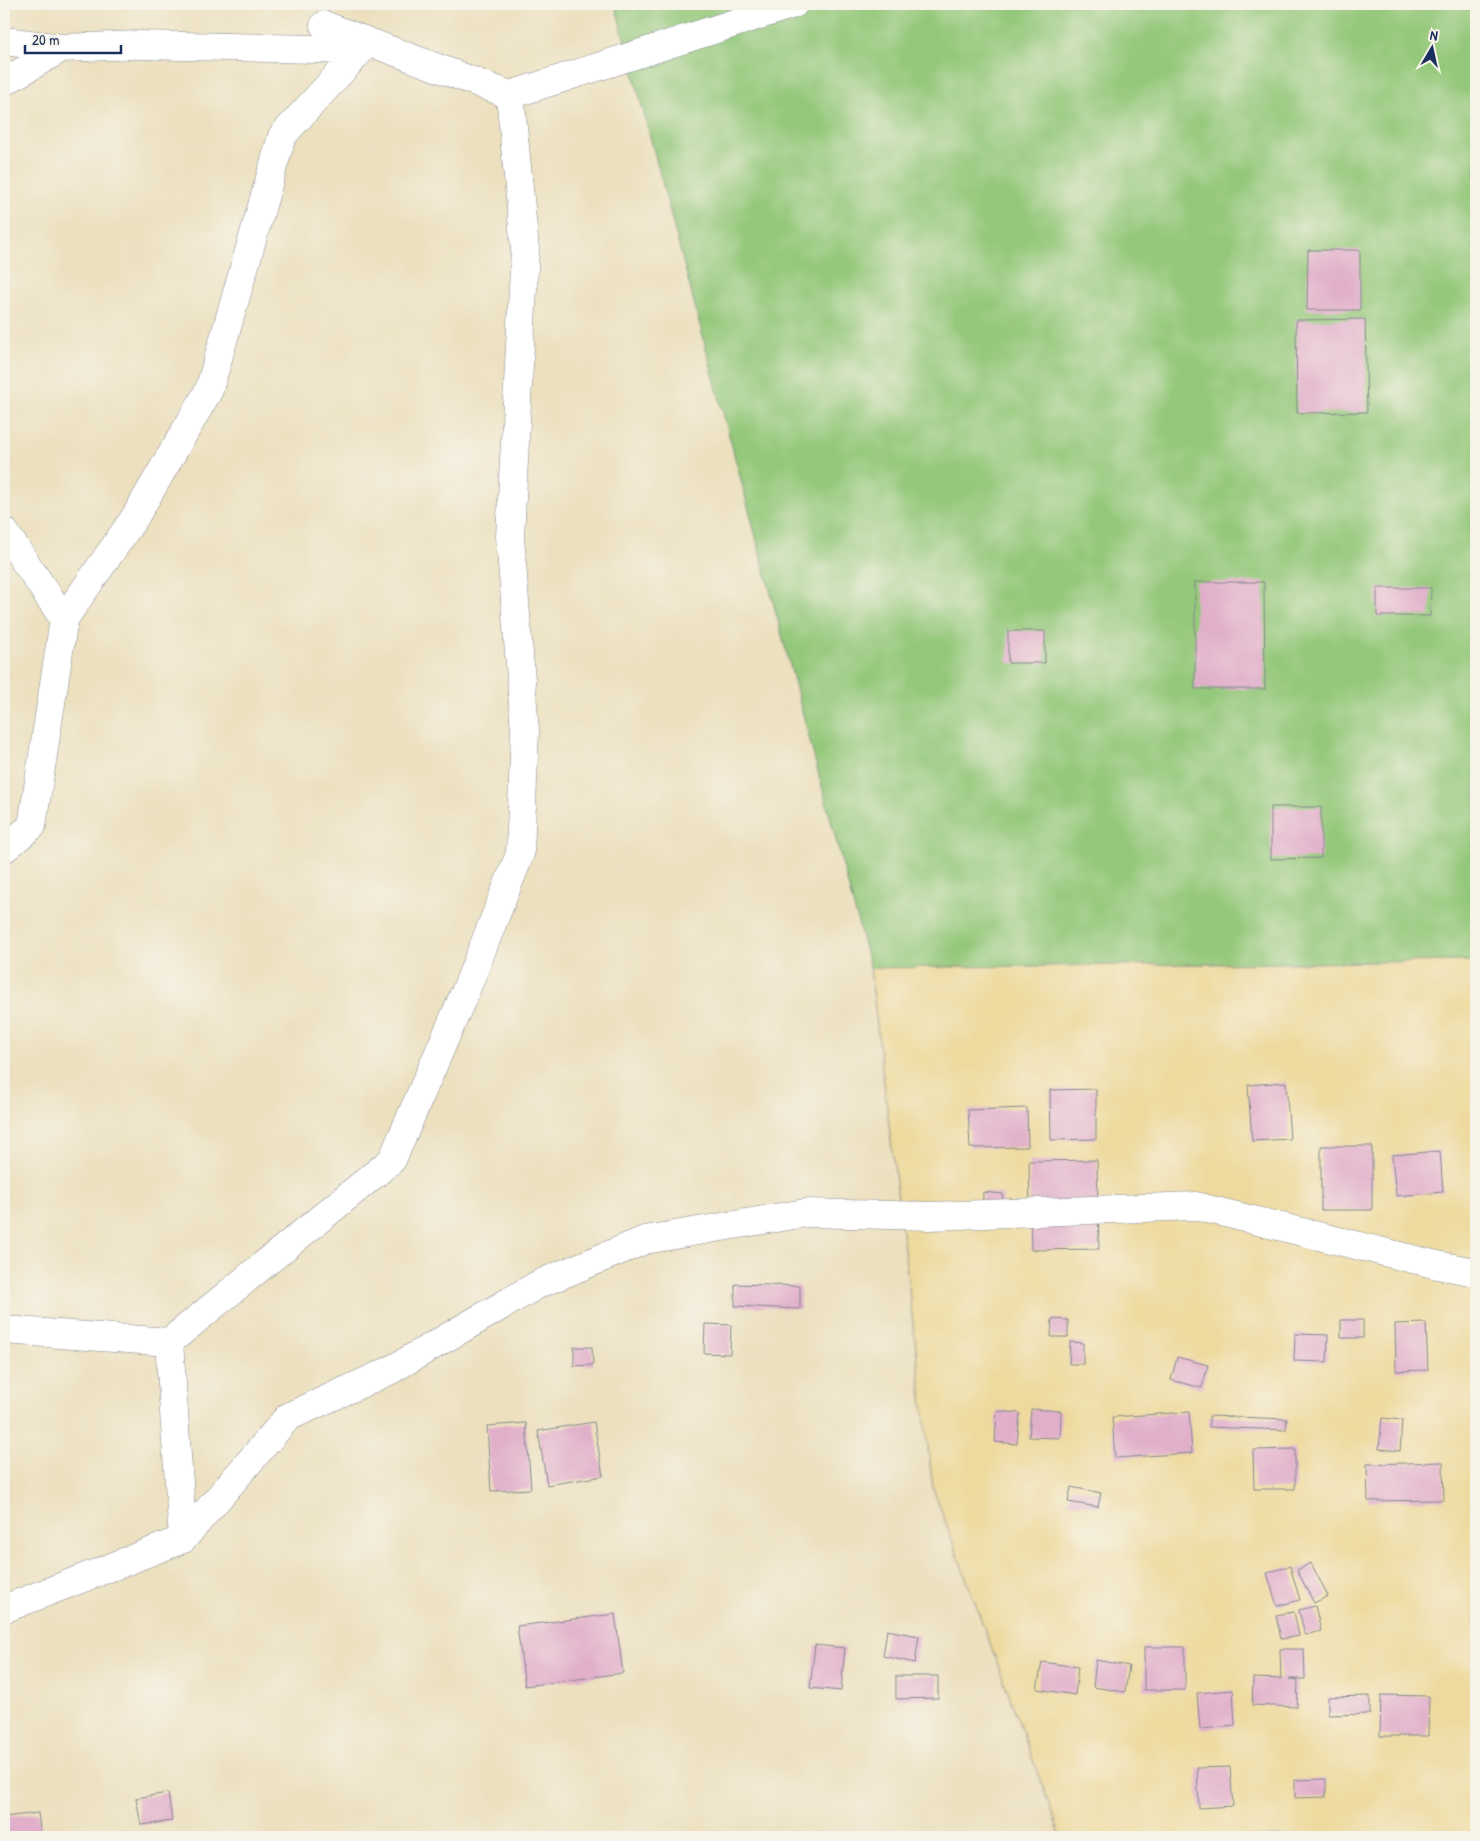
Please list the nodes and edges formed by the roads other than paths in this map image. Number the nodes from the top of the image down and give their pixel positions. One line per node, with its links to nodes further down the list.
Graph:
1 (794, 4): 6 (street)
2 (4, 41): 3 (street)
3 (62, 48): 4 (street); 5 (street)
4 (360, 50): 6 (street); 8 (street)
5 (4, 82)
6 (510, 94): 12 (street)
7 (4, 531): 8 (street)
8 (64, 619): 9 (street)
9 (4, 849)
10 (1476, 1272): 13 (street)
11 (4, 1330): 12 (street)
12 (169, 1342): 13 (street)
13 (183, 1539): 14 (street)
14 (4, 1608)

